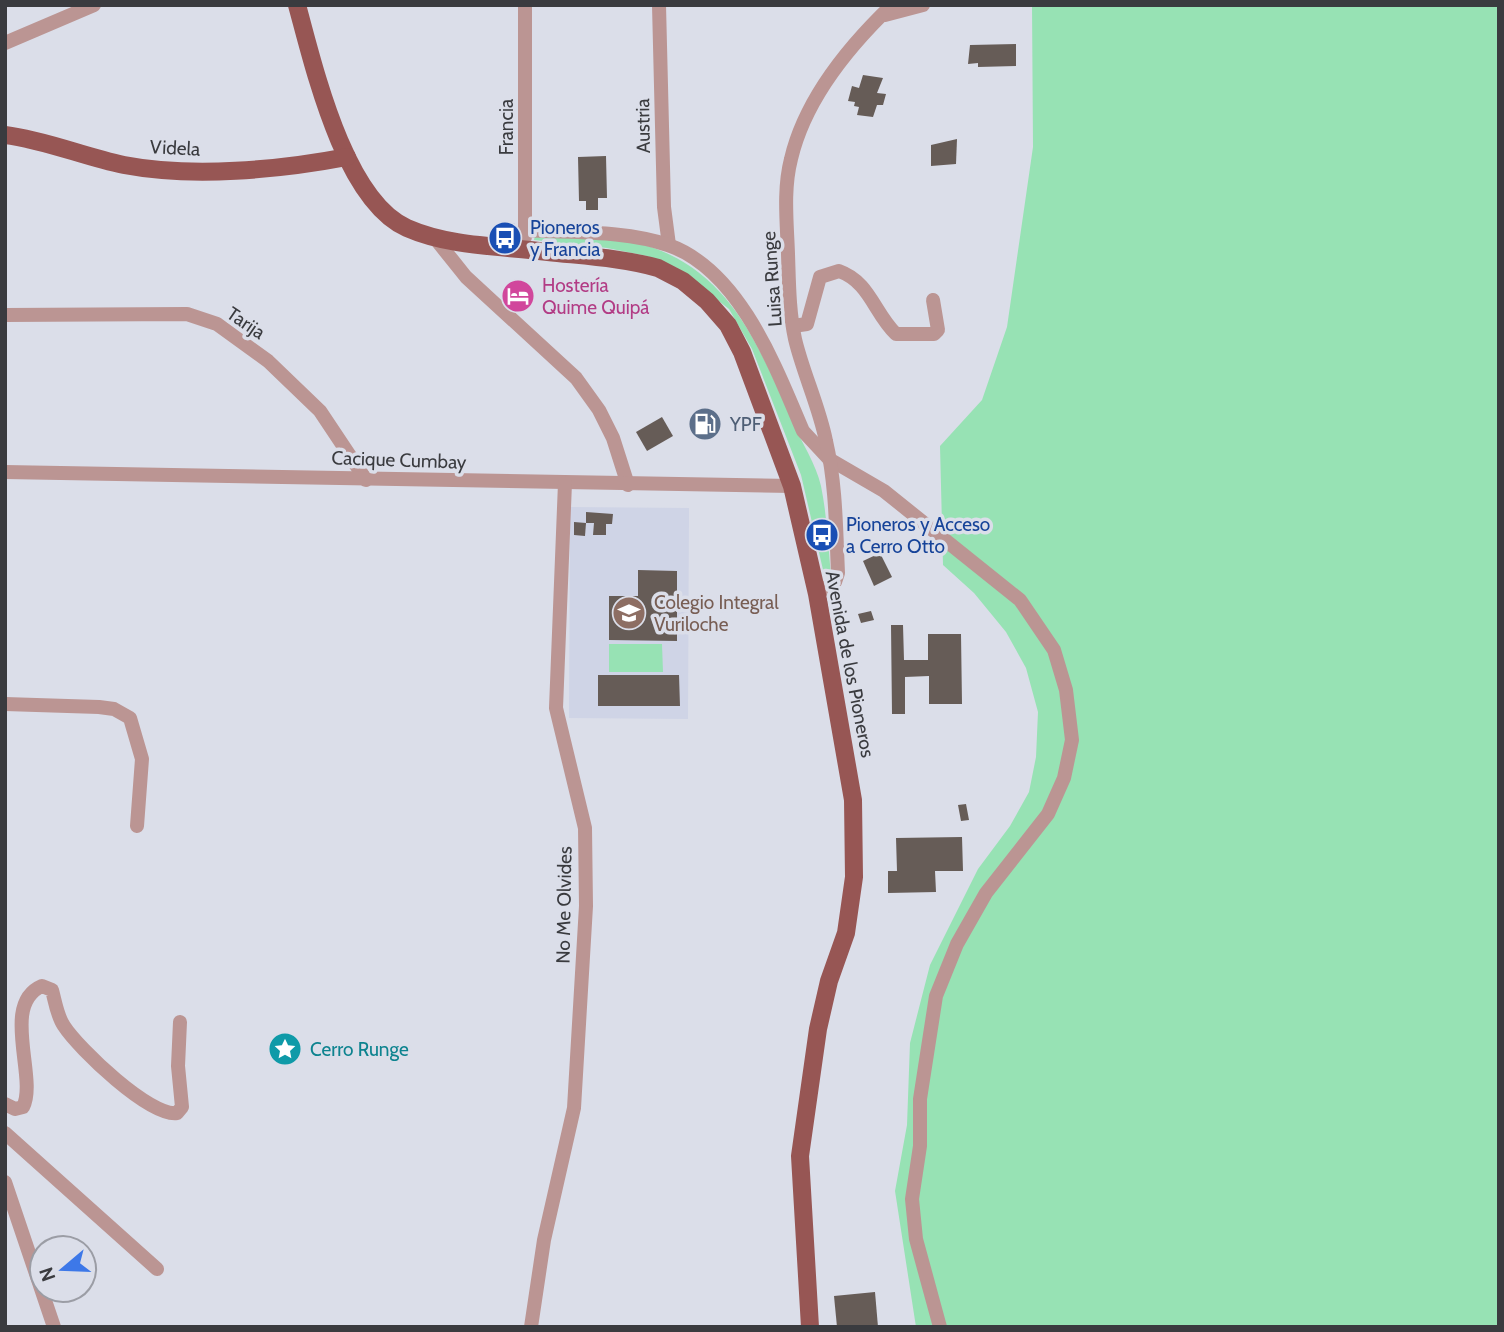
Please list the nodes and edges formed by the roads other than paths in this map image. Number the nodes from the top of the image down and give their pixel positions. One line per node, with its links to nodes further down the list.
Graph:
1 (94, 5): 8 (street)
2 (297, 5): 10 (main road, Avenida de los Pioneros)
3 (525, 5): 11 (street, Francia)
4 (659, 5): 13 (street, Austria)
5 (892, 5): 7 (street, Luisa Runge)
6 (923, 5): 7 (street)
7 (880, 17): 17 (street, Luisa Runge)
8 (5, 43)
9 (5, 135): 10 (main road, Videla)
10 (347, 158): 12 (main road, Avenida de los Pioneros)
11 (525, 230): 13 (street); 14 (street, Francia)
12 (433, 236): 14 (main road, Avenida de los Pioneros); 22 (street)
13 (669, 245): 18 (street)
14 (525, 249): 23 (main road, Avenida de los Pioneros)
15 (933, 300): 17 (street)
16 (5, 315): 20 (street, Tarija)
17 (793, 326): 18 (street, Luisa Runge)
18 (830, 458): 24 (street, Luisa Runge); 35 (street)
19 (5, 472): 20 (street, Cacique Cumbay)
20 (366, 480): 21 (street, Cacique Cumbay)
21 (565, 483): 22 (street, Cacique Cumbay); 33 (street, No Me Olvides)
22 (628, 485): 23 (street, Cacique Cumbay)
23 (792, 486): 24 (main road, Avenida de los Pioneros)
24 (817, 594): 34 (main road, Avenida de los Pioneros)
25 (5, 704): 26 (street)
26 (137, 825)
27 (180, 1022): 28 (street)
28 (5, 1104)
29 (5, 1133): 31 (street)
30 (5, 1182): 32 (street)
31 (157, 1269)
32 (54, 1327)
33 (531, 1327)
34 (810, 1327)
35 (940, 1327)

